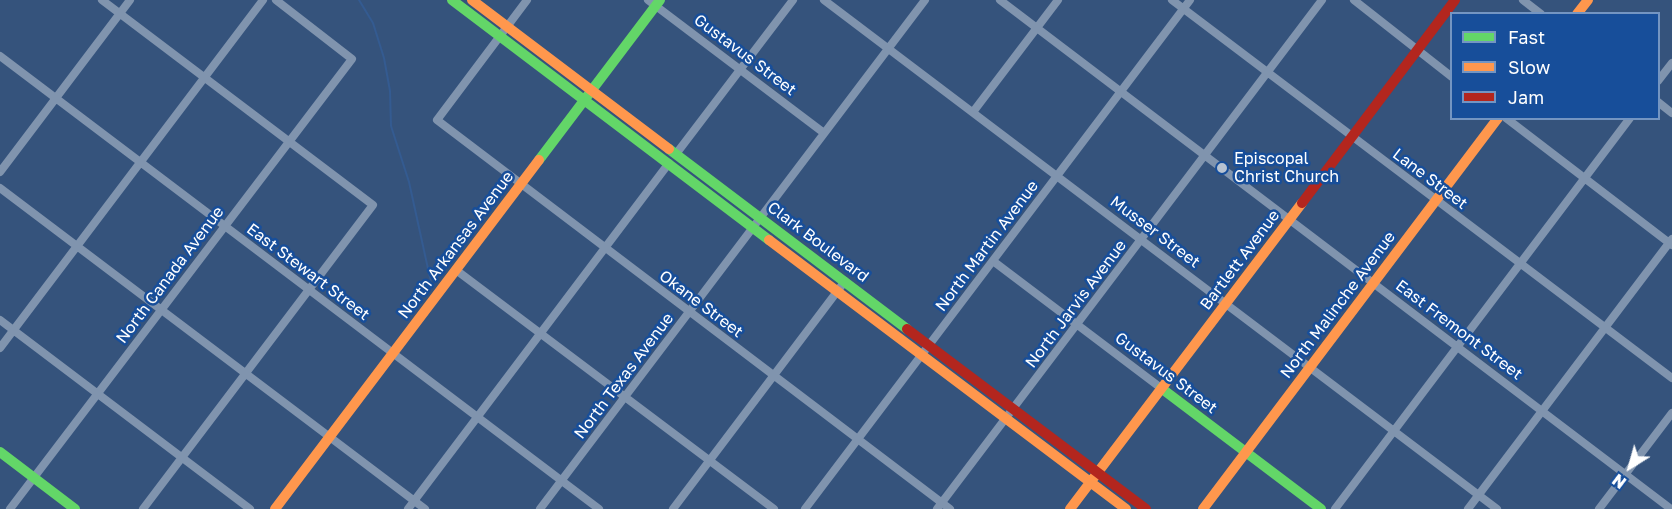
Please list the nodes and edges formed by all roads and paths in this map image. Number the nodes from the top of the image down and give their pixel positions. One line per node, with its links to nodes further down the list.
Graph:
1 (102, 0): 24 (street)
2 (130, 0): 24 (street)
3 (264, 0): 35 (street)
4 (276, 0): 49 (street, North Canada Avenue)
5 (452, 0): 27 (main road, Clark Boulevard)
6 (472, 0): 25 (main road, Clark Boulevard)
7 (527, 0): 25 (street)
8 (793, 0): 32 (street)
9 (824, 0): 28 (street, Musser Street)
10 (925, 0): 28 (street, North Texas Avenue)
11 (1000, 0): 26 (street, East Fremont Street)
12 (1058, 0): 26 (street)
13 (1172, 0): 21 (street, Lane Street)
14 (1190, 0): 21 (street, North Martin Avenue)
15 (1322, 0): 33 (street, North Jarvis Avenue)
16 (1354, 0): 29 (street)
17 (1455, 0): 29 (main road, Bartlett Avenue)
18 (1523, 0): 22 (street)
19 (1588, 0): 23 (main road)
20 (655, 2): 32 (street, Gustavus Street); 37 (main road, North Arkansas Avenue)
21 (1184, 9): 33 (street, Lane Street); 38 (street, North Martin Avenue)
22 (1538, 12)
23 (1579, 12)
24 (120, 14): 35 (street); 39 (street)
25 (507, 26): 27 (street); 37 (main road, Clark Boulevard)
26 (1037, 28): 38 (street, East Fremont Street); 42 (street)
27 (500, 36): 40 (main road, Clark Boulevard); 56 (street, Okane Street)
28 (888, 48): 42 (street, Musser Street); 47 (street, North Texas Avenue)
29 (1416, 51): 34 (street); 48 (main road, Bartlett Avenue)
30 (0, 56): 39 (street, East Stewart Street)
31 (1672, 63): 36 (street)
32 (740, 70): 47 (street, Gustavus Street); 51 (street)
33 (1268, 72): 48 (street, Lane Street); 50 (street, North Jarvis Avenue)
34 (1450, 76)
35 (204, 77): 49 (street); 52 (street)
36 (1660, 80)
37 (592, 90): 40 (main road, North Arkansas Avenue); 51 (main road, Clark Boulevard)
38 (1121, 91): 50 (street, East Fremont Street); 54 (street, North Martin Avenue)
39 (55, 98): 52 (street, East Stewart Street); 53 (street)
40 (585, 100): 51 (main road, Clark Boulevard); 56 (main road, North Arkansas Avenue)
41 (1660, 103): 43 (street)
42 (973, 112): 54 (street, Musser Street)
43 (1672, 112)
44 (1496, 120): 58 (main road, North Malinche Avenue)
45 (1509, 120): 55 (street)
46 (1628, 120): 55 (street)
47 (824, 133): 59 (street, North Texas Avenue)
48 (1352, 137): 58 (street, Lane Street); 60 (main road, Bartlett Avenue)
49 (288, 141): 61 (street, North Canada Avenue); 72 (street)
50 (1205, 155): 60 (street, East Fremont Street); 63 (street, North Jarvis Avenue)
51 (673, 159): 59 (main road, Clark Boulevard); 62 (main road, Clark Boulevard); 66 (street)
52 (140, 162): 61 (street, East Stewart Street); 65 (street)
53 (0, 172)
54 (1057, 176): 63 (street, Musser Street); 67 (street, North Martin Avenue)
55 (1585, 178): 64 (street); 68 (street)
56 (521, 184): 66 (street, Okane Street); 69 (main road, North Arkansas Avenue)
57 (0, 188): 65 (street)
58 (1436, 200): 68 (street, Lane Street); 71 (main road, North Malinche Avenue)
59 (761, 218): 62 (street, North Texas Avenue); 70 (main road, Clark Boulevard)
60 (1290, 219): 71 (street, East Fremont Street); 74 (main road, Bartlett Avenue)
61 (224, 226): 72 (street, East Stewart Street); 75 (street, North Canada Avenue)
62 (753, 227): 73 (main road, Clark Boulevard); 76 (street, North Texas Avenue)
63 (1142, 239): 74 (street, Musser Street); 78 (street, North Jarvis Avenue)
64 (1671, 242): 79 (street)
65 (77, 246): 75 (street); 80 (street)
66 (605, 248): 76 (street, Okane Street); 81 (street)
67 (993, 261): 78 (street, Gustavus Street); 82 (street, North Martin Avenue)
68 (1520, 264): 79 (street, Lane Street); 83 (street)
69 (456, 270): 81 (street); 85 (main road, North Arkansas Avenue)
70 (845, 281): 73 (street); 82 (main road, Clark Boulevard)
71 (1374, 282): 83 (street, East Fremont Street); 87 (main road, North Malinche Avenue)
72 (309, 289): 85 (street, East Stewart Street); 88 (street)
73 (837, 291): 86 (main road, Clark Boulevard); 89 (street)
74 (1226, 303): 87 (street, Musser Street); 91 (main road, Bartlett Avenue)
75 (161, 309): 88 (street); 92 (street, North Canada Avenue)
76 (689, 312): 89 (street, Okane Street); 93 (street, North Texas Avenue)
77 (0, 320): 80 (street)
78 (1077, 325): 91 (street, Gustavus Street); 94 (street, North Jarvis Avenue)
79 (1605, 328): 90 (street, Lane Street); 95 (street)
80 (14, 330): 84 (street); 92 (street)
81 (540, 334): 93 (street); 97 (street)
82 (929, 345): 86 (street, North Martin Avenue); 94 (main road, Clark Boulevard)
83 (1458, 346): 95 (street, East Fremont Street); 99 (street)
84 (0, 348)
85 (393, 353): 97 (street, East Stewart Street); 100 (main road, North Arkansas Avenue)
86 (922, 355): 98 (main road, Clark Boulevard); 101 (street, North Martin Avenue)
87 (1310, 367): 99 (street, Musser Street); 103 (main road, North Malinche Avenue)
88 (245, 373): 100 (street); 104 (street)
89 (773, 375): 101 (street, Okane Street); 105 (street)
90 (1672, 378)
91 (1161, 388): 103 (main road, Gustavus Street); 106 (main road, Bartlett Avenue)
92 (98, 393): 104 (street); 108 (street, North Canada Avenue)
93 (625, 397): 105 (street); 109 (street, North Texas Avenue)
94 (1013, 409): 98 (street, North Jarvis Avenue); 106 (main road, Clark Boulevard)
95 (1542, 411): 107 (street, East Fremont Street); 111 (street)
96 (1672, 413): 107 (street)
97 (477, 417): 109 (street, East Stewart Street); 112 (street)
98 (1006, 418): 110 (main road, Clark Boulevard); 113 (street, North Jarvis Avenue)
99 (1394, 430): 111 (street, Musser Street); 132 (street)
100 (330, 437): 112 (street); 118 (main road, North Arkansas Avenue)
101 (858, 439): 113 (street, Okane Street); 125 (street, North Martin Avenue)
102 (0, 452): 108 (main road)
103 (1246, 452): 130 (main road, North Malinche Avenue); 131 (main road, Gustavus Street)
104 (182, 457): 116 (street); 117 (street)
105 (709, 460): 123 (street); 124 (street)
106 (1098, 473): 110 (main road, Bartlett Avenue); 129 (main road, Clark Boulevard)
107 (1626, 474): 135 (street); 136 (street, East Fremont Street)
108 (34, 478): 114 (street, North Canada Avenue); 115 (main road)
109 (562, 481): 121 (street, North Texas Avenue); 122 (street, East Stewart Street)
110 (1090, 482): 127 (main road, Bartlett Avenue); 128 (main road, Clark Boulevard)
111 (1479, 495): 133 (street); 134 (street, Musser Street)
112 (414, 501): 119 (street); 120 (street)
113 (940, 506): 126 (street, Okane Street)
114 (10, 509)
115 (75, 509)
116 (143, 509)
117 (250, 509)
118 (275, 509)
119 (408, 509)
120 (425, 509)
121 (540, 509)
122 (599, 509)
123 (673, 509)
124 (774, 509)
125 (805, 509)
126 (950, 509)
127 (1070, 509)
128 (1126, 509)
129 (1146, 509)
130 (1203, 509)
131 (1321, 509)
132 (1335, 509)
133 (1468, 509)
134 (1497, 509)
135 (1599, 509)
136 (1671, 509)

